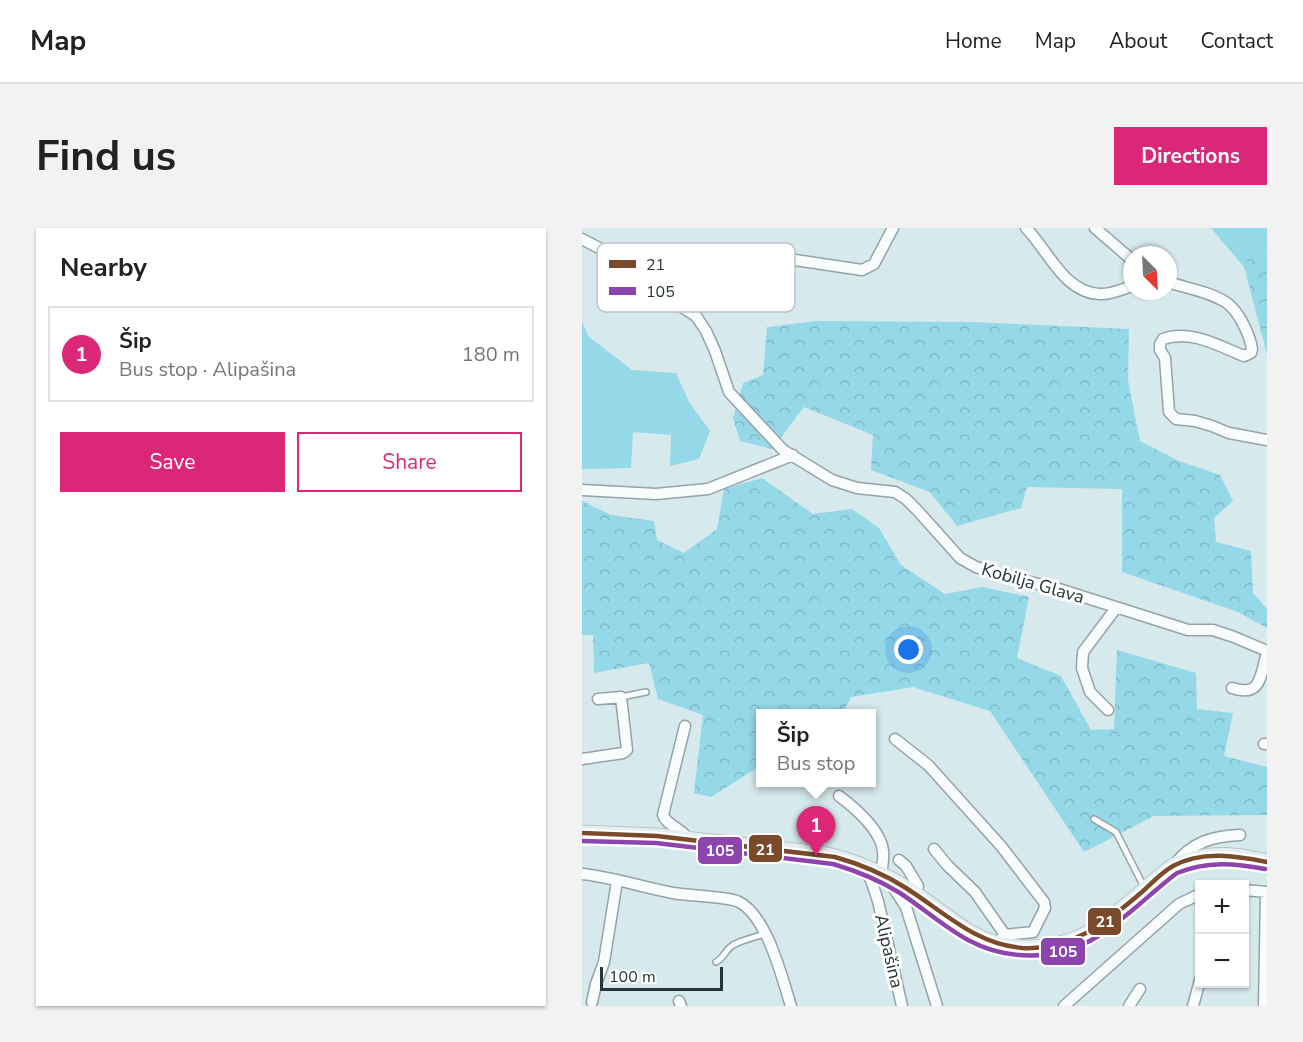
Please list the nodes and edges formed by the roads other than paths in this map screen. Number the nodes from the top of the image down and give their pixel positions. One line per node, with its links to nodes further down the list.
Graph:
1 (893, 228): 7 (street)
2 (1026, 228): 9 (street)
3 (1095, 228): 6 (street)
4 (582, 239): 5 (street, Kobilja Glava)
5 (597, 247)
6 (1123, 252)
7 (795, 260)
8 (1177, 285): 11 (street)
9 (1123, 288)
10 (690, 312): 12 (street, Kobilja Glava)
11 (1267, 440)
12 (793, 454): 13 (street); 14 (street, Kobilja Glava)
13 (582, 490)
14 (1116, 608): 15 (street, Kobilja Glava); 20 (street)
15 (1267, 652): 16 (street)
16 (1232, 688)
17 (646, 692): 18 (lane)
18 (621, 697): 19 (street); 23 (street)
19 (598, 699)
20 (1108, 710)
21 (685, 726): 28 (street)
22 (896, 739): 43 (street)
23 (582, 759)
24 (839, 796): 35 (street)
25 (1094, 819): 37 (lane)
26 (582, 833): 28 (main road)
27 (1240, 835): 32 (street)
28 (688, 839): 33 (main road)
29 (934, 849): 43 (street)
30 (899, 860): 40 (street)
31 (1267, 862): 32 (main road)
32 (1180, 863): 37 (main road)
33 (861, 865): 35 (main road); 49 (street, Alipašina)
34 (582, 873): 36 (street)
35 (884, 876): 40 (main road); 50 (street, Alipašina)
36 (617, 881): 42 (street); 47 (street)
37 (1145, 888): 43 (main road)
38 (1249, 890): 39 (street)
39 (1267, 892): 54 (street)
40 (915, 894): 43 (main road)
41 (1195, 896): 51 (street)
42 (765, 934): 44 (lane); 48 (street)
43 (1000, 940)
44 (716, 962)
45 (1198, 988): 53 (street)
46 (1140, 989): 52 (street)
47 (592, 1002)
48 (791, 1006)
49 (902, 1006)
50 (937, 1006)
51 (1064, 1006)
52 (1129, 1006)
53 (1193, 1006)
54 (1264, 1006)

